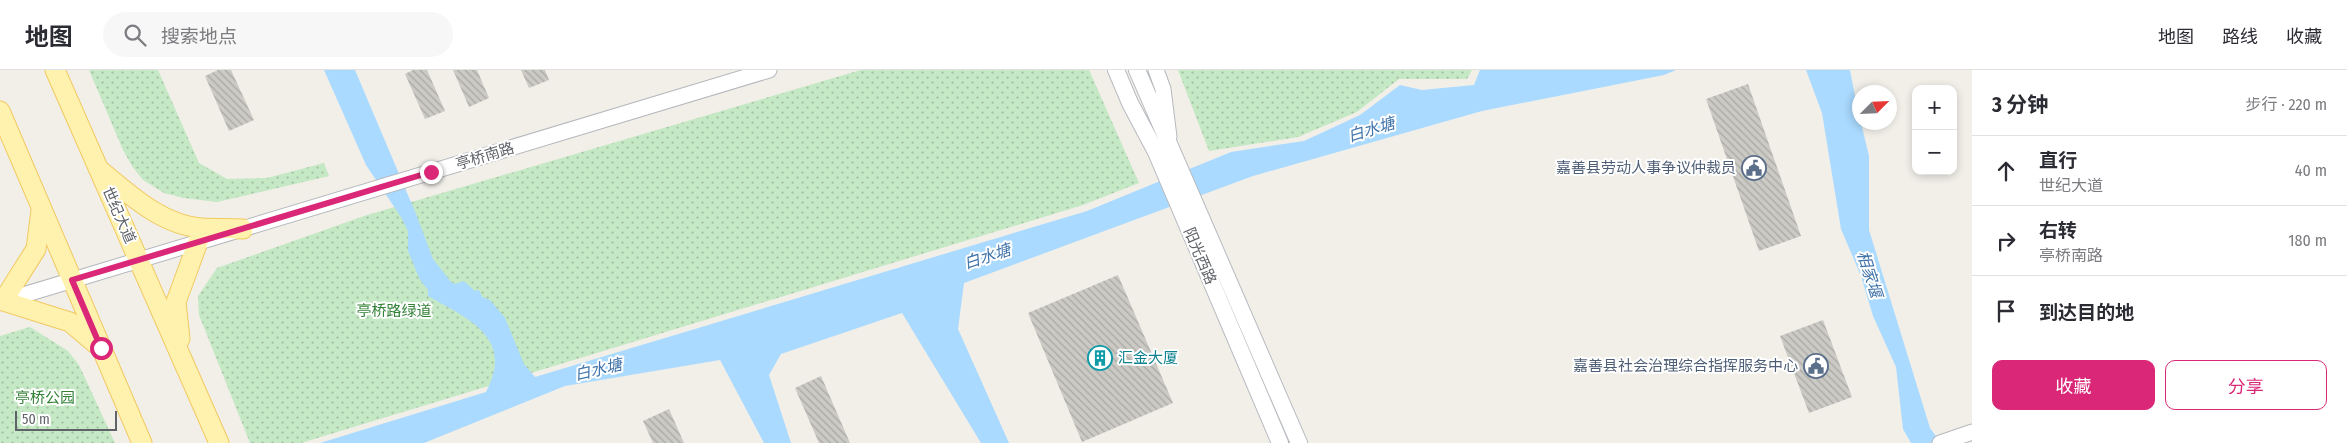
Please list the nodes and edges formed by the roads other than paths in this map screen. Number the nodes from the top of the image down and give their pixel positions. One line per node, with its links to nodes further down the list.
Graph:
1 (55, 70): 8 (main road, 世纪大道)
2 (769, 70): 10 (street, 亭桥南路)
3 (1137, 70): 7 (main road, 阳光西路)
4 (1156, 70): 7 (street)
5 (1116, 71): 7 (main road, 阳光西路)
6 (0, 111): 9 (main road)
7 (1163, 149): 11 (main road, 阳光西路)
8 (99, 169): 10 (main road); 13 (main road, 世纪大道)
9 (42, 210): 14 (main road); 15 (main road)
10 (243, 229): 12 (street, 亭桥南路)
11 (1197, 229): 21 (main road, 阳光西路); 22 (main road, 阳光西路)
12 (198, 242): 13 (street, 亭桥南路); 17 (main road)
13 (139, 260): 14 (street, 亭桥南路); 17 (main road, 世纪大道)
14 (72, 280): 15 (street, 亭桥南路); 16 (main road)
15 (2, 301): 16 (main road)
16 (101, 348): 19 (main road)
17 (182, 358): 20 (main road, 世纪大道)
18 (1971, 432): 23 (street)
19 (142, 443)
20 (219, 443)
21 (1280, 443)
22 (1299, 443)
23 (1940, 443)

